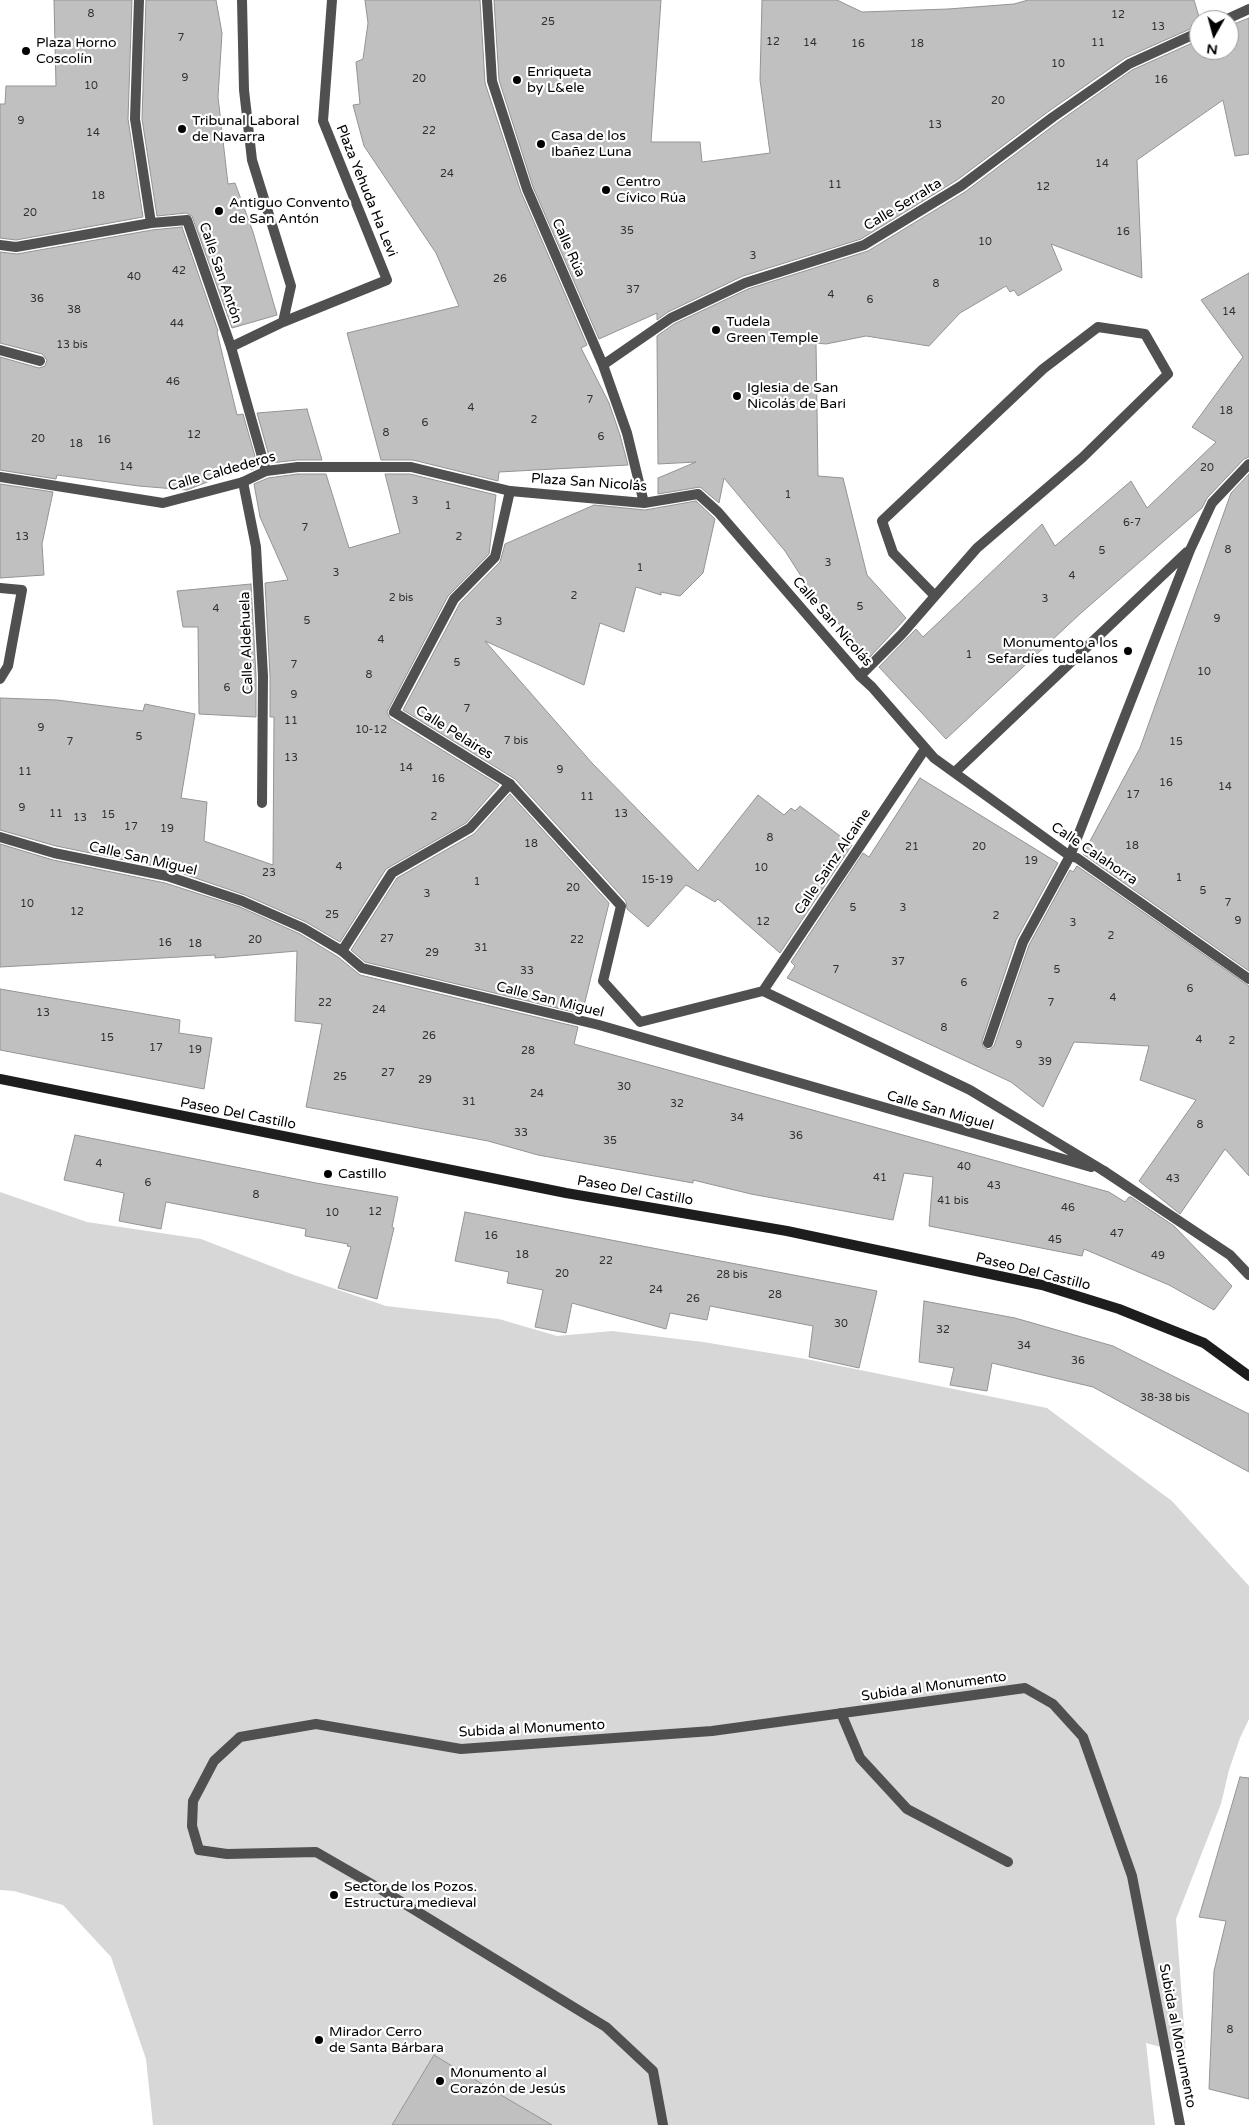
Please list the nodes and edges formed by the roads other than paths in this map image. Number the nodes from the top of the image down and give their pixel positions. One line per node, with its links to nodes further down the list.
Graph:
1 (139, 0): 6 (street)
2 (242, 0): 8 (street)
3 (332, 0): 8 (street, Plaza Yehuda Ha Levi)
4 (487, 0): 12 (street, Calle Rúa)
5 (1189, 37): 12 (street, Calle Serralta)
6 (151, 223): 7 (street); 9 (street, Calle San Antón)
7 (0, 245)
8 (283, 322): 9 (street, Plaza Yehuda Ha Levi)
9 (231, 347): 14 (street, Calle San Antón)
10 (0, 350): 11 (street)
11 (40, 361)
12 (603, 364): 18 (street, Calle Rúa)
13 (1249, 464): 20 (street)
14 (266, 471): 16 (street, Calle Caldederos); 17 (street, Calle Caldederos)
15 (0, 477): 16 (street, Calle Caldederos)
16 (243, 482): 28 (street, Calle Aldehuela)
17 (510, 491): 18 (street, Plaza San Nicolás); 27 (street, Calle Pelaires)
18 (644, 503): 19 (street, Plaza San Nicolás)
19 (718, 512): 23 (street, Calle San Nicolás)
20 (1190, 550): 26 (street); 30 (street)
21 (0, 588): 24 (street)
22 (935, 596): 22 (street); 23 (street)
23 (860, 676): 25 (street, Calle San Nicolás)
24 (0, 679)
25 (925, 749): 26 (street, Calle Calahorra); 34 (street, Calle Sainz Alcaine)
26 (955, 772): 30 (street, Calle Calahorra)
27 (510, 784): 31 (street); 33 (street, Calle Pelaires)
28 (262, 803)
29 (0, 836): 31 (street, Calle San Miguel)
30 (1070, 856): 32 (street, Calle Calahorra); 35 (street)
31 (342, 951): 37 (street, Calle San Miguel)
32 (1249, 979)
33 (602, 981): 34 (street, Calle San Miguel)
34 (763, 991): 37 (street, Calle San Miguel)
35 (988, 1042)
36 (0, 1079): 39 (street, Paseo Del Castillo)
37 (1104, 1171): 38 (street, Calle San Miguel)
38 (1249, 1275)
39 (1249, 1376)
40 (841, 1712): 41 (street); 42 (street, Subida al Monumento); 43 (street, Subida al Monumento)
41 (1008, 1862)
42 (663, 2125)
43 (1180, 2125)

